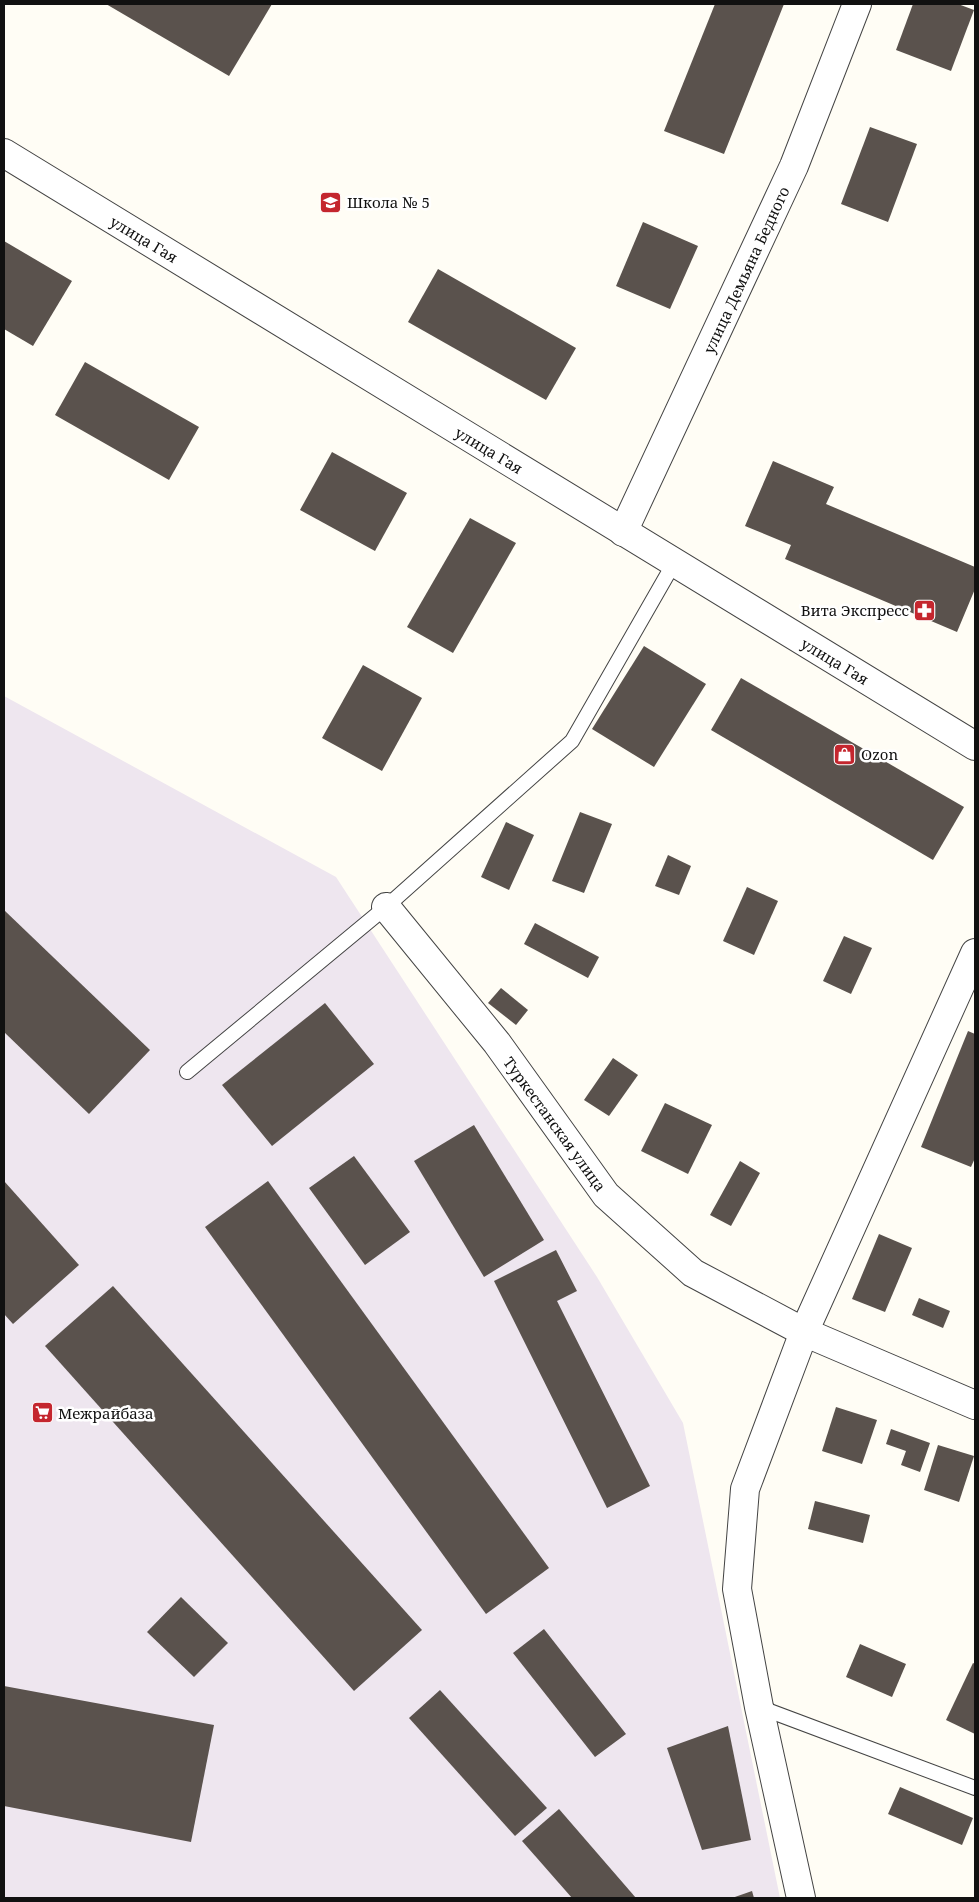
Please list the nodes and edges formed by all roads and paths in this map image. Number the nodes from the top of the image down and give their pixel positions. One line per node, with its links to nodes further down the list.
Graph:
1 (857, 4): 3 (street, улица Демьяна Бедного)
2 (4, 153): 3 (street, улица Гая)
3 (623, 532): 4 (street, улица Гая)
4 (674, 563): 5 (street, улица Гая); 6 (lane)
5 (975, 746)
6 (386, 907): 8 (lane); 9 (street, Туркестанская улица)
7 (975, 953): 9 (street)
8 (186, 1072)
9 (804, 1332): 10 (street, Туркестанская улица); 11 (street)
10 (975, 1405)
11 (759, 1707): 12 (lane); 13 (street)
12 (975, 1788)
13 (801, 1898)

